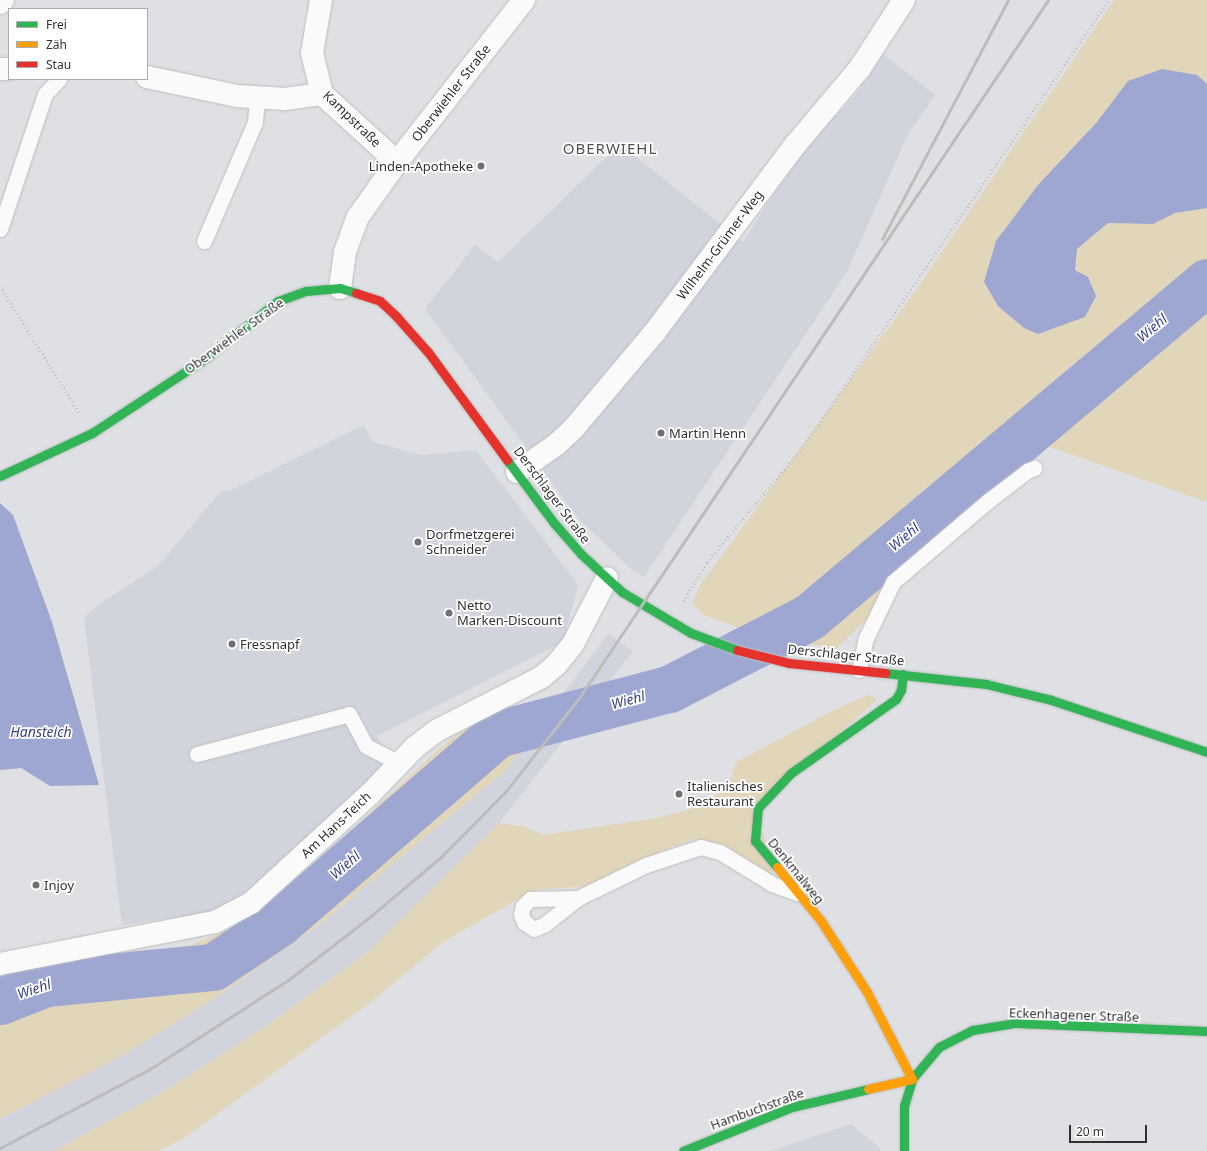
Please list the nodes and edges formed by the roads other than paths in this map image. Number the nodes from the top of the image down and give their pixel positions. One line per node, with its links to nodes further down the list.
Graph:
1 (3, 0): 5 (street)
2 (524, 0): 10 (street, Oberwiehler Straße)
3 (904, 0): 15 (street, Wilhelm-Grümer-Weg)
4 (316, 2): 8 (street, Kampstraße)
5 (0, 3)
6 (148, 77): 9 (street)
7 (58, 80): 11 (lane)
8 (322, 94): 9 (street); 10 (street, Kampstraße)
9 (257, 97): 12 (lane)
10 (397, 162): 13 (street, Oberwiehler Straße)
11 (0, 229)
12 (204, 241)
13 (340, 288): 15 (main road, Derschlager Straße); 16 (main road, Oberwiehler Straße)
14 (1034, 468): 18 (lane)
15 (517, 472): 17 (main road, Derschlager Straße)
16 (0, 476)
17 (607, 578): 18 (main road, Derschlager Straße); 22 (street, Am Hans-Teich)
18 (859, 670): 19 (main road, Derschlager Straße)
19 (903, 674): 20 (main road, Derschlager Straße); 23 (main road, Denkmalweg)
20 (1207, 752)
21 (197, 754): 22 (lane)
22 (400, 763): 25 (street, Am Hans-Teich)
23 (798, 893): 24 (lane); 27 (main road, Denkmalweg)
24 (578, 898)
25 (0, 964)
26 (1207, 1031): 27 (main road, Eckenhagener Straße)
27 (912, 1079): 28 (main road, Hambuchstraße); 29 (main road, Eckenhagener Straße)
28 (683, 1151)
29 (904, 1151)

